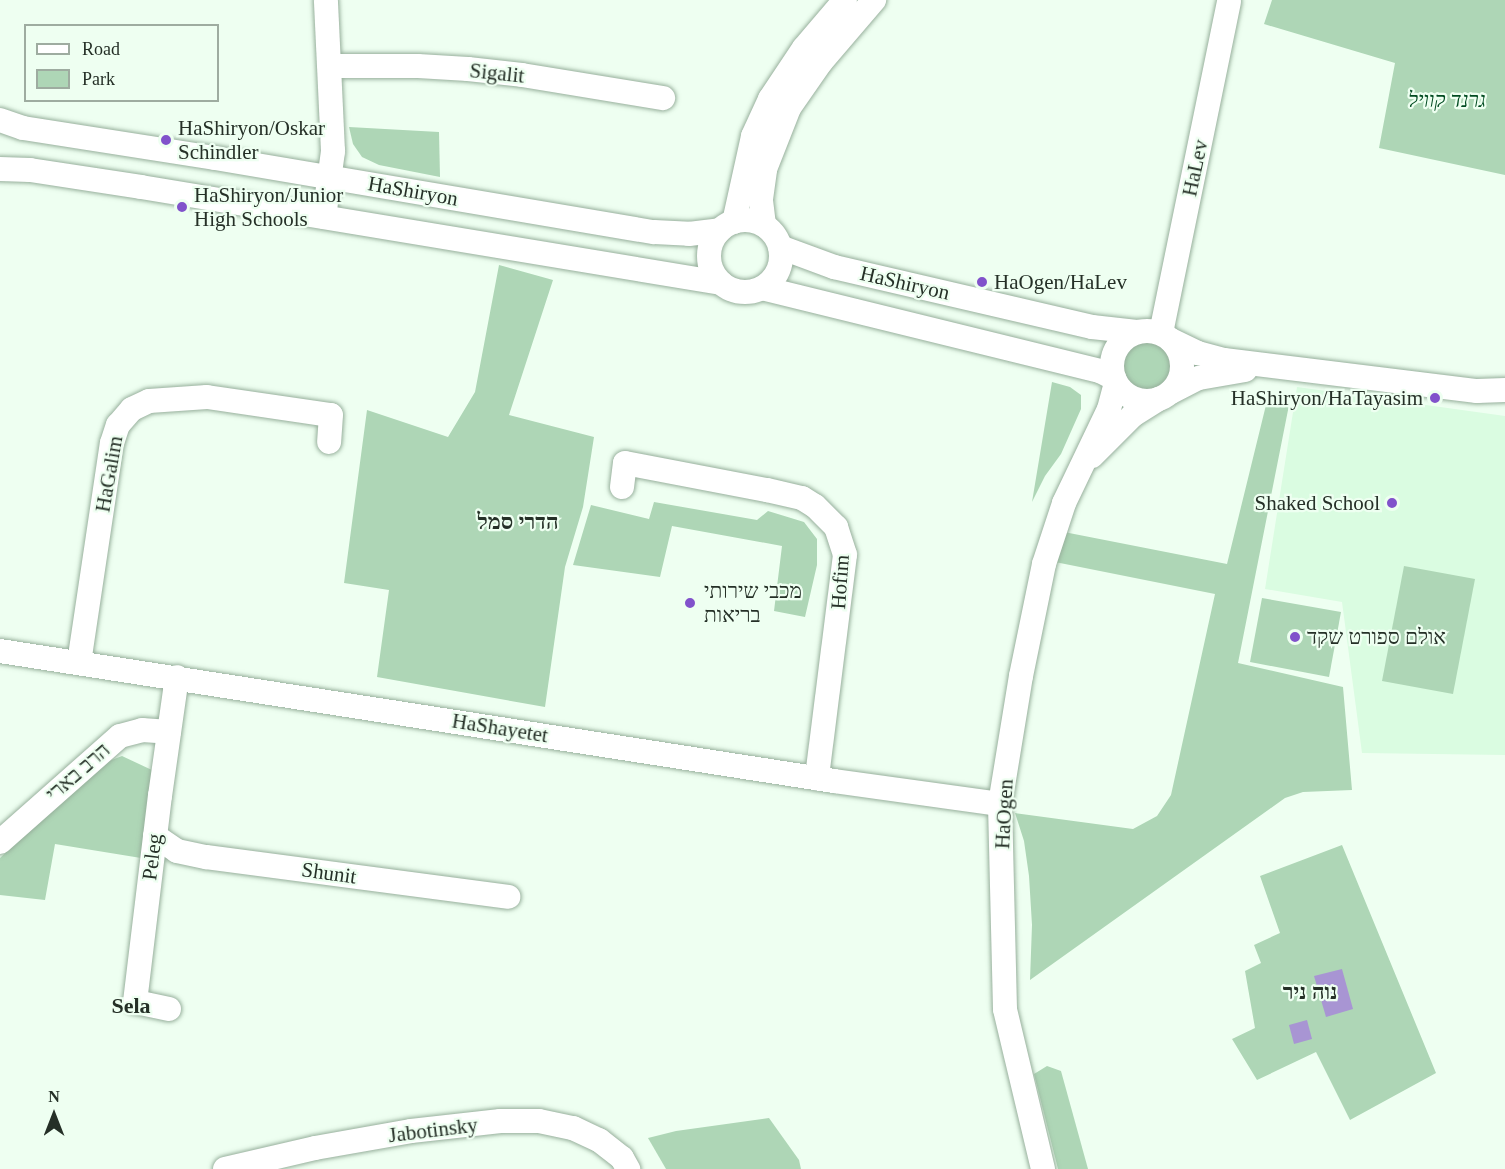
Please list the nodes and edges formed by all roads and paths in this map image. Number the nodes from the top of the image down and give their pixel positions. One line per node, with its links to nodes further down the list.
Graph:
1 (326, 0): 5 (street)
2 (845, 0): 12 (street)
3 (874, 0): 11 (street)
4 (1229, 2): 17 (street, HaLev)
5 (330, 66): 6 (street, Sigalit); 9 (street)
6 (663, 98)
7 (0, 120): 9 (street, HaShiryon)
8 (0, 169): 10 (street, HaShiryon)
9 (331, 177): 10 (street); 12 (street, HaShiryon)
10 (324, 217): 14 (street, HaShiryon)
11 (764, 225): 12 (street); 13 (street)
12 (727, 226): 14 (street)
13 (780, 248): 15 (street); 16 (street, HaShiryon)
14 (721, 283): 15 (street)
15 (762, 288): 19 (street, HaShiryon)
16 (1137, 332): 17 (street); 19 (street)
17 (1166, 337): 18 (street); 22 (street)
18 (1273, 366): 21 (street); 22 (street)
19 (1115, 381): 22 (street); 25 (street, HaOgen)
20 (1505, 390): 21 (street)
21 (1477, 391): 23 (street)
22 (1165, 395): 25 (street, HaOgen)
23 (1505, 400)
24 (329, 441): 28 (street, HaGalim)
25 (1078, 471): 32 (street, HaOgen)
26 (622, 487): 31 (street, Hofim)
27 (0, 651): 28 (street, HaShayetet)
28 (79, 663): 29 (street, HaShayetet)
29 (177, 677): 30 (street, Peleg); 31 (street, HaShayetet)
30 (169, 732): 33 (street, Peleg); 34 (street, הרב בארי)
31 (817, 778): 32 (street, HaShayetet)
32 (1000, 804): 37 (street, HaOgen)
33 (155, 836): 35 (street, Shunit); 36 (street, Peleg)
34 (0, 842)
35 (507, 897)
36 (169, 1009)
37 (1040, 1167)
38 (225, 1169): 39 (street, Jabotinsky)
39 (628, 1169)

